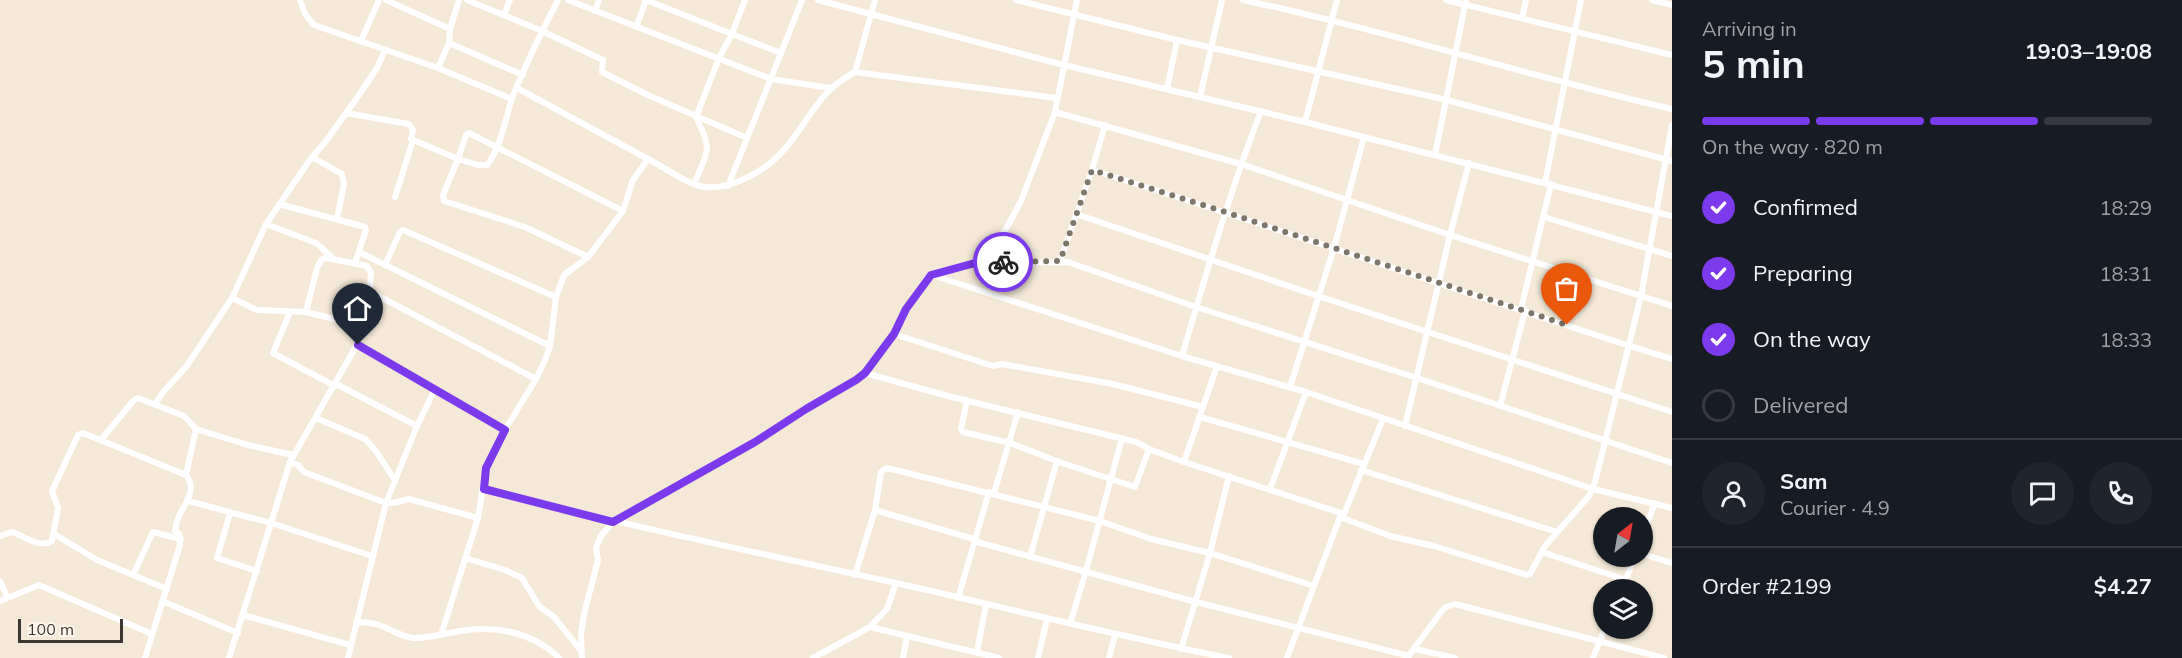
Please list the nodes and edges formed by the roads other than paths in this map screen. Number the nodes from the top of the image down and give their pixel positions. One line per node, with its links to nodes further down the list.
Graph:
1 (300, 0): 38 (street)
2 (379, 0): 38 (street)
3 (386, 0): 23 (street)
4 (459, 0): 33 (street)
5 (466, 0): 28 (street)
6 (510, 0): 28 (street)
7 (558, 0): 34 (street)
8 (568, 0): 26 (street)
9 (599, 0): 26 (street)
10 (745, 0): 36 (street)
11 (802, 0): 43 (street)
12 (818, 0): 27 (street)
13 (875, 0): 27 (street)
14 (1016, 0): 29 (street)
15 (1077, 0): 29 (street)
16 (1222, 0): 40 (street)
17 (1243, 0): 31 (street)
18 (1337, 0): 31 (street)
19 (1446, 0): 24 (street)
20 (1526, 0): 30 (street)
21 (1581, 0): 35 (street)
22 (1652, 0): 25 (street)
23 (397, 2): 33 (street)
24 (1466, 2): 30 (street); 42 (street)
25 (1672, 5)
26 (595, 11): 32 (street)
27 (870, 14): 46 (street); 48 (street)
28 (504, 15): 34 (street)
29 (1074, 16): 37 (street); 46 (street)
30 (1522, 18): 35 (street)
31 (1331, 21): 42 (street); 49 (street)
32 (636, 27): 36 (street); 45 (street)
33 (450, 28): 39 (street)
34 (542, 31): 50 (street); 64 (street)
35 (1574, 32): 44 (street); 52 (street)
36 (732, 34): 43 (street); 45 (street)
37 (1177, 40): 40 (street); 55 (street)
38 (361, 41): 41 (street)
39 (449, 43): 47 (street); 50 (street)
40 (1210, 48): 49 (street); 56 (street)
41 (385, 50): 47 (street); 63 (street)
42 (1455, 52): 52 (street); 59 (street)
43 (781, 53): 51 (street)
44 (1672, 55)
45 (719, 58): 51 (street); 64 (street)
46 (1064, 65): 55 (street); 57 (street)
47 (438, 68): 58 (street)
48 (855, 72): 54 (street); 57 (street)
49 (1318, 72): 59 (street); 65 (street)
50 (523, 75): 53 (street)
51 (771, 79): 54 (street); 70 (street)
52 (1564, 84): 60 (street); 68 (street)
53 (517, 88): 58 (street); 76 (street)
54 (830, 88): 83 (street)
55 (1167, 89): 56 (street)
56 (1200, 96): 61 (street)
57 (1056, 98): 62 (street)
58 (512, 99): 72 (street)
59 (1447, 100): 68 (street); 73 (street)
60 (1672, 109)
61 (1261, 111): 65 (street); 78 (street)
62 (1055, 112): 66 (street); 106 (street)
63 (346, 113): 71 (street); 74 (street)
64 (696, 117): 70 (street); 81 (street)
65 (1305, 122): 69 (street)
66 (1105, 125): 78 (street); 80 (street)
67 (1672, 125): 77 (street)
68 (1555, 131): 77 (street); 82 (street)
69 (1364, 137): 73 (street); 85 (street)
70 (747, 138): 83 (street)
71 (413, 140): 75 (street); 84 (street)
72 (497, 147): 75 (street); 75 (street); 88 (street)
73 (1435, 155): 79 (street)
74 (312, 157): 86 (street); 93 (street)
75 (458, 159): 100 (street)
76 (648, 159): 81 (street); 88 (street)
77 (1669, 160): 87 (street)
78 (1241, 164): 85 (street); 89 (street)
79 (1469, 164): 82 (street); 95 (street)
80 (1092, 170): 89 (street); 90 (street)
81 (694, 184): 83 (street)
82 (1548, 184): 87 (street); 92 (street)
83 (728, 186)
84 (395, 197)
85 (1347, 199): 95 (street); 96 (street)
86 (279, 204): 93 (street); 94 (street)
87 (1656, 211): 91 (street); 97 (street)
88 (623, 212): 100 (street)
89 (1225, 212): 96 (street); 101 (street)
90 (1076, 213): 101 (street); 103 (street)
91 (1672, 216)
92 (1544, 218): 97 (street); 104 (street)
93 (337, 219): 98 (street)
94 (266, 224): 102 (street); 114 (street)
95 (1450, 235): 104 (street); 109 (street)
96 (1334, 248): 109 (street); 111 (street)
97 (1648, 248): 99 (street); 112 (street)
98 (359, 252): 105 (street); 107 (street)
99 (1672, 256)
100 (588, 257): 113 (street)
101 (1210, 258): 111 (street); 116 (street)
102 (334, 259): 105 (street); 119 (street)
103 (1060, 261): 106 (street); 116 (street)
104 (1533, 262): 112 (street); 117 (street)
105 (354, 263): 110 (street)
106 (975, 263): 108 (street)
107 (385, 265): 113 (street); 126 (street)
108 (931, 275): 122 (street); 127 (street)
109 (1438, 283): 117 (street); 121 (street)
110 (371, 292): 120 (street); 133 (street)
111 (1318, 296): 121 (street); 123 (street)
112 (1641, 296): 115 (street); 125 (street)
113 (556, 297): 126 (street)
114 (232, 298): 118 (street); 140 (street)
115 (1672, 306)
116 (1196, 307): 123 (street); 127 (street)
117 (1523, 310): 125 (street); 129 (street)
118 (290, 312): 119 (street); 134 (street)
119 (306, 312): 120 (street)
120 (367, 327): 124 (street)
121 (1427, 331): 129 (street); 132 (street)
122 (894, 334): 131 (street); 142 (street)
123 (1304, 342): 132 (street); 135 (street)
124 (358, 345): 134 (street); 136 (street)
125 (1629, 345): 128 (street); 138 (street)
126 (550, 346): 133 (street)
127 (1182, 357): 130 (street)
128 (1672, 358)
129 (1513, 359): 138 (street); 141 (street)
130 (1217, 366): 135 (street); 142 (street)
131 (865, 373): 139 (street); 182 (street)
132 (1417, 378): 141 (street); 149 (street)
133 (536, 380): 151 (street)
134 (336, 385): 146 (street); 148 (street)
135 (1290, 387): 137 (street)
136 (435, 389): 148 (street); 151 (street)
137 (1306, 392): 147 (street); 156 (street)
138 (1618, 394): 144 (street); 154 (street)
139 (967, 400): 143 (street); 155 (street)
140 (155, 404): 150 (street); 153 (street)
141 (1500, 406): 154 (street)
142 (1203, 407): 145 (street)
143 (1018, 412): 152 (street); 155 (street)
144 (1672, 412)
145 (1200, 417): 156 (street); 160 (street)
146 (316, 418): 158 (street); 165 (street)
147 (1383, 419): 149 (street); 162 (street)
148 (417, 426): 165 (street)
149 (1405, 426): 169 (street)
150 (196, 429): 158 (street); 163 (street)
151 (505, 430): 167 (street)
152 (1122, 438): 157 (street); 166 (street)
153 (101, 440): 163 (street); 185 (street)
154 (1606, 442): 161 (street); 169 (street)
155 (1010, 443): 159 (street); 170 (street)
156 (1287, 443): 162 (street); 168 (street)
157 (1149, 449): 160 (street); 166 (street)
158 (292, 459): 172 (street); 183 (street)
159 (1057, 461): 166 (street); 174 (street)
160 (1184, 462): 164 (street)
161 (1672, 463)
162 (1362, 467): 179 (street); 184 (street)
163 (186, 475): 171 (street)
164 (1229, 476): 168 (street); 190 (street)
165 (394, 479): 172 (street)
166 (1110, 479): 181 (street)
167 (484, 489): 180 (street); 182 (street)
168 (1270, 489): 179 (street)
169 (1593, 489): 173 (street); 184 (street)
170 (991, 493): 174 (street); 177 (street); 188 (street)
171 (188, 501): 178 (street); 187 (street)
172 (386, 503): 180 (street); 191 (street)
173 (1655, 503): 175 (street); 176 (street)
174 (1044, 506): 181 (street); 192 (street)
175 (1653, 508)
176 (1672, 508)
177 (875, 510): 188 (street); 199 (street)
178 (230, 513): 183 (street); 197 (street)
179 (1342, 516): 189 (street); 203 (street)
180 (478, 518): 194 (street)
181 (1100, 521): 190 (street); 196 (street)
182 (613, 522): 199 (street); 227 (street)
183 (271, 523): 191 (street); 197 (street)
184 (1557, 532): 189 (street)
185 (54, 534): 186 (street); 198 (street)
186 (0, 536)
187 (181, 539): 198 (street); 204 (street)
188 (974, 540): 192 (street); 206 (street)
189 (1542, 552): 200 (street)
190 (1210, 553): 203 (street); 209 (street)
191 (372, 556): 213 (street)
192 (1030, 557): 196 (street)
193 (1653, 557): 195 (street)
194 (465, 558): 219 (street); 227 (street)
195 (1672, 563)
196 (1086, 571): 209 (street); 214 (street)
197 (257, 572): 211 (street)
198 (133, 575): 204 (street)
199 (855, 575): 202 (street)
200 (1623, 579)
201 (0, 581): 205 (street)
202 (896, 583): 206 (street); 215 (street)
203 (1314, 586): 216 (street)
204 (166, 589): 208 (street)
205 (7, 597): 207 (street); 218 (street)
206 (958, 598): 210 (street)
207 (0, 601)
208 (162, 601): 217 (street); 218 (street)
209 (1196, 602): 216 (street); 224 (street)
210 (986, 604): 212 (street); 226 (street)
211 (243, 615): 217 (street); 223 (street)
212 (1047, 619): 214 (street); 237 (street)
213 (356, 622): 219 (street); 223 (street)
214 (1070, 624): 220 (street)
215 (870, 627): 221 (street); 228 (street)
216 (1298, 628): 229 (street); 240 (street)
217 (238, 633): 231 (street)
218 (152, 634): 230 (street)
219 (441, 635): 233 (street)
220 (1115, 635): 224 (street); 238 (street)
221 (907, 636): 226 (street); 235 (street)
222 (1600, 640): 225 (street); 242 (street); 243 (street)
223 (350, 645): 232 (street)
224 (1180, 649): 239 (street)
225 (1415, 649): 229 (street); 241 (street)
226 (977, 652): 236 (street)
227 (582, 654)
228 (821, 656): 234 (street)
229 (1408, 657)
230 (145, 658)
231 (229, 658)
232 (348, 658)
233 (559, 658)
234 (813, 658)
235 (903, 658)
236 (999, 658)
237 (1038, 658)
238 (1109, 658)
239 (1229, 658)
240 (1287, 658)
241 (1455, 658)
242 (1593, 658)
243 (1664, 658)

